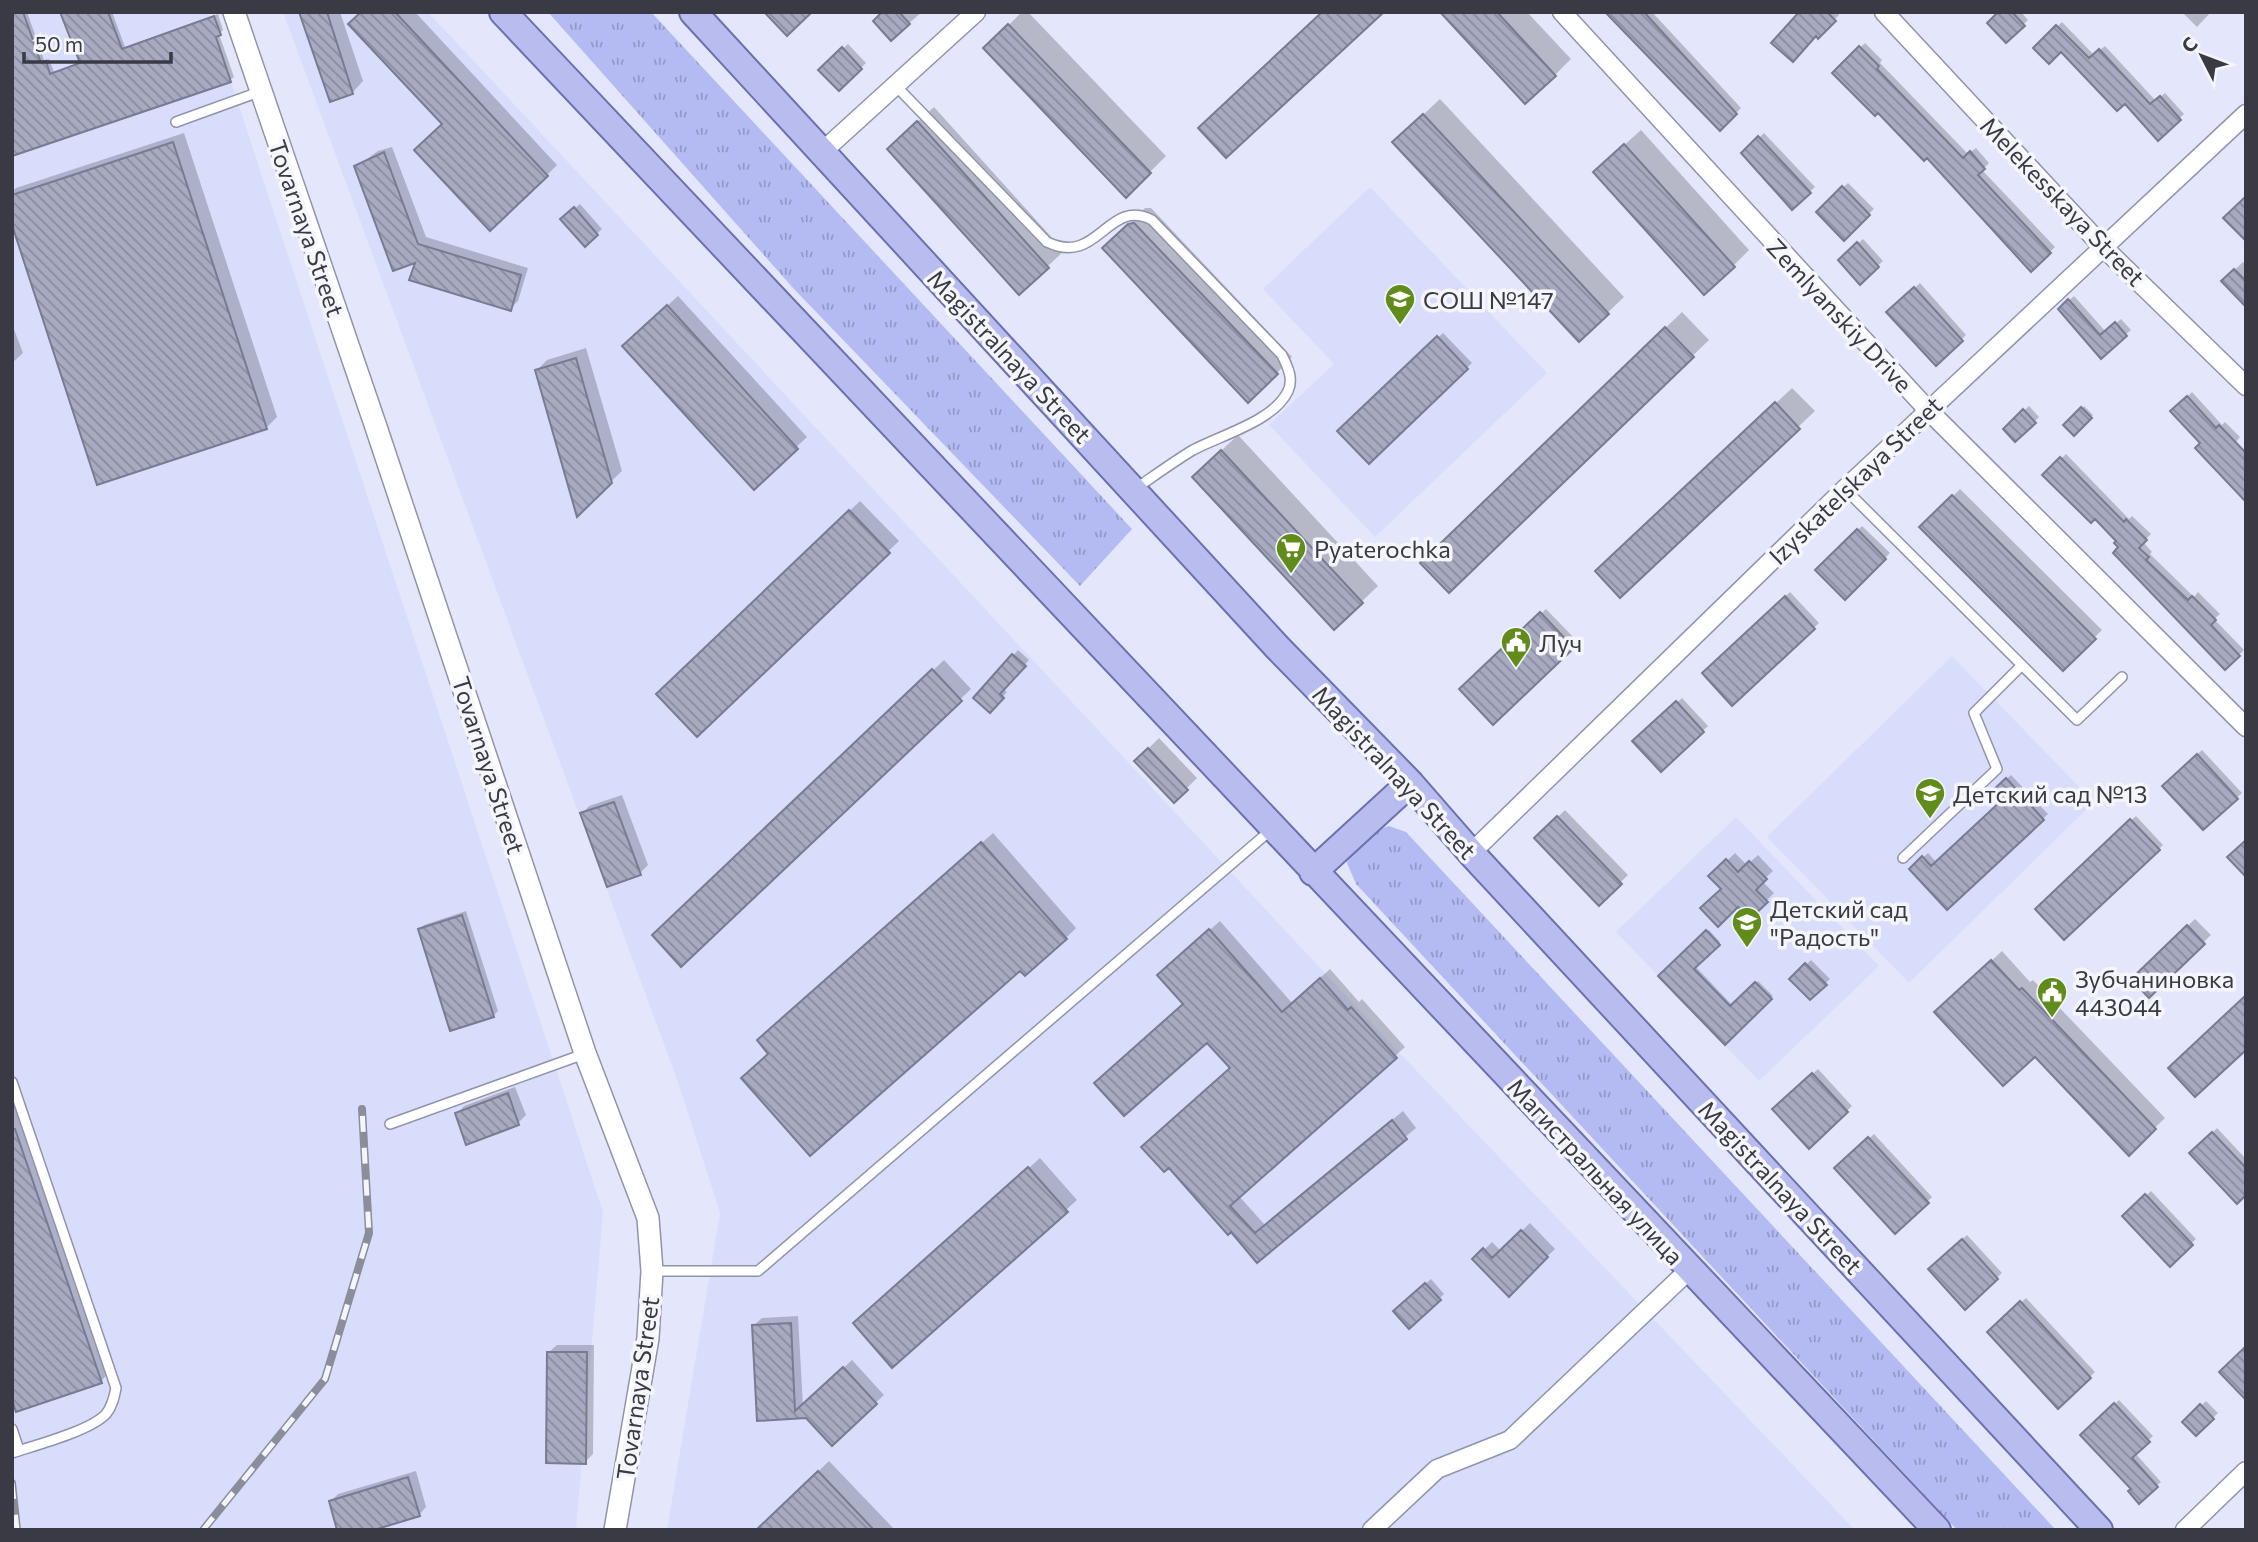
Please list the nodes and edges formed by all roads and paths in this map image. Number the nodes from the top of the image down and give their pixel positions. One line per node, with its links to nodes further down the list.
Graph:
1 (234, 12): 8 (street, Tovarnaya Street)
2 (503, 12): 21 (main road, Магистральная улица)
3 (693, 12): 11 (main road, Magistralnaya Street)
4 (976, 12): 7 (street)
5 (1562, 12): 14 (street, Zemlyanskiy Drive)
6 (1884, 12): 12 (street, Melekesskaya Street)
7 (896, 86): 11 (street); 16 (lane)
8 (259, 92): 10 (lane); 25 (street, Tovarnaya Street)
9 (2246, 114): 12 (street, Izyskatelskaya Street)
10 (176, 122)
11 (822, 152): 16 (main road, Magistralnaya Street)
12 (2104, 248): 13 (street, Melekesskaya Street); 14 (street, Izyskatelskaya Street)
13 (2246, 386)
14 (1928, 410): 15 (street, Izyskatelskaya Street); 19 (street, Zemlyanskiy Drive)
15 (1845, 489): 17 (lane); 22 (street, Izyskatelskaya Street)
16 (1134, 490): 20 (main road, Magistralnaya Street)
17 (2022, 665): 18 (lane); 23 (lane)
18 (2122, 677)
19 (2246, 727)
20 (1410, 783): 22 (main road, Magistralnaya Street); 24 (main road)
21 (1273, 828): 24 (main road, Магистральная улица); 29 (lane)
22 (1471, 852): 36 (main road, Magistralnaya Street)
23 (1903, 858)
24 (1313, 872): 28 (main road, Магистральная улица)
25 (585, 1054): 27 (lane); 29 (street, Tovarnaya Street)
26 (12, 1082): 31 (lane)
27 (390, 1124)
28 (1689, 1270): 34 (street); 35 (main road, Магистральная улица)
29 (652, 1271): 33 (street, Tovarnaya Street)
30 (12, 1429): 31 (lane)
31 (16, 1452)
32 (2246, 1471): 37 (street)
33 (615, 1530)
34 (1372, 1530)
35 (1937, 1530)
36 (2099, 1530)
37 (2185, 1530)

